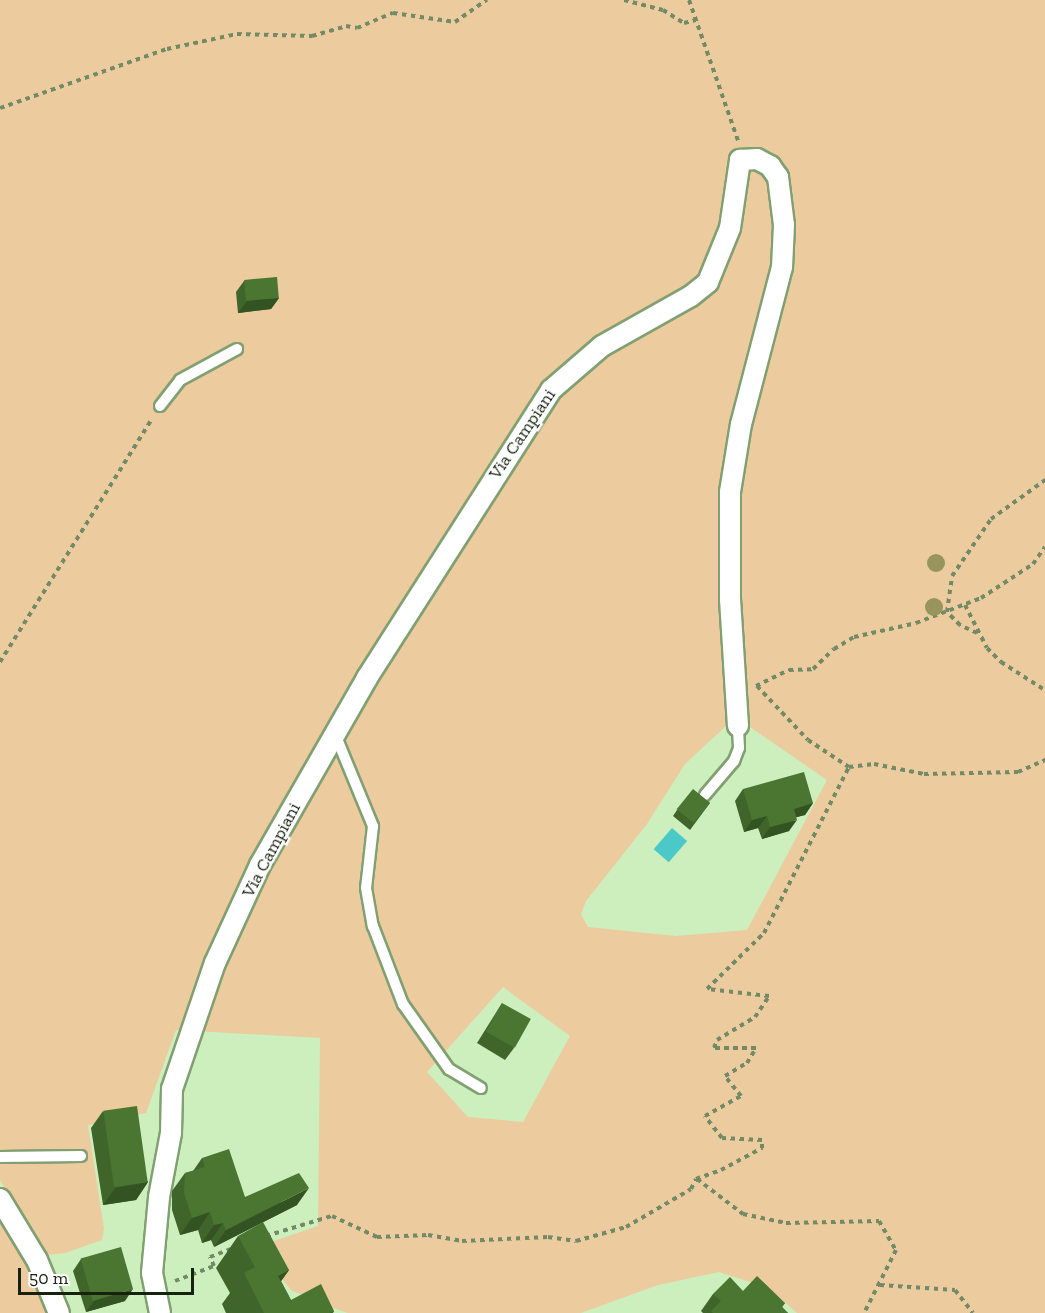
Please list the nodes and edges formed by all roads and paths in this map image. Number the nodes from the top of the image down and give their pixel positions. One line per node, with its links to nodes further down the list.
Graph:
1 (487, 0): 5 (path)
2 (624, 0): 4 (path)
3 (689, 0): 4 (path)
4 (696, 20): 6 (path)
5 (0, 108)
6 (740, 160): 16 (street); 17 (street, Via Campiani)
7 (237, 349): 8 (lane)
8 (160, 406): 14 (path)
9 (1045, 480): 12 (path)
10 (1045, 548): 11 (path)
11 (965, 605): 12 (path); 13 (path)
12 (947, 612): 13 (path); 19 (path)
13 (977, 633): 15 (path)
14 (0, 662)
15 (1045, 690)
16 (738, 726): 20 (lane)
17 (335, 734): 21 (lane); 29 (street, Via Campiani)
18 (1045, 760): 19 (path)
19 (849, 767): 24 (path)
20 (705, 795)
21 (481, 1088)
22 (81, 1156): 23 (lane)
23 (0, 1157)
24 (696, 1179): 26 (path); 28 (path)
25 (0, 1199): 30 (street)
26 (264, 1237)
27 (243, 1245): 29 (path)
28 (880, 1285): 32 (path); 33 (path)
29 (154, 1289): 31 (street, Via Campiani)
30 (59, 1313)
31 (160, 1313)
32 (864, 1313)
33 (973, 1313)

